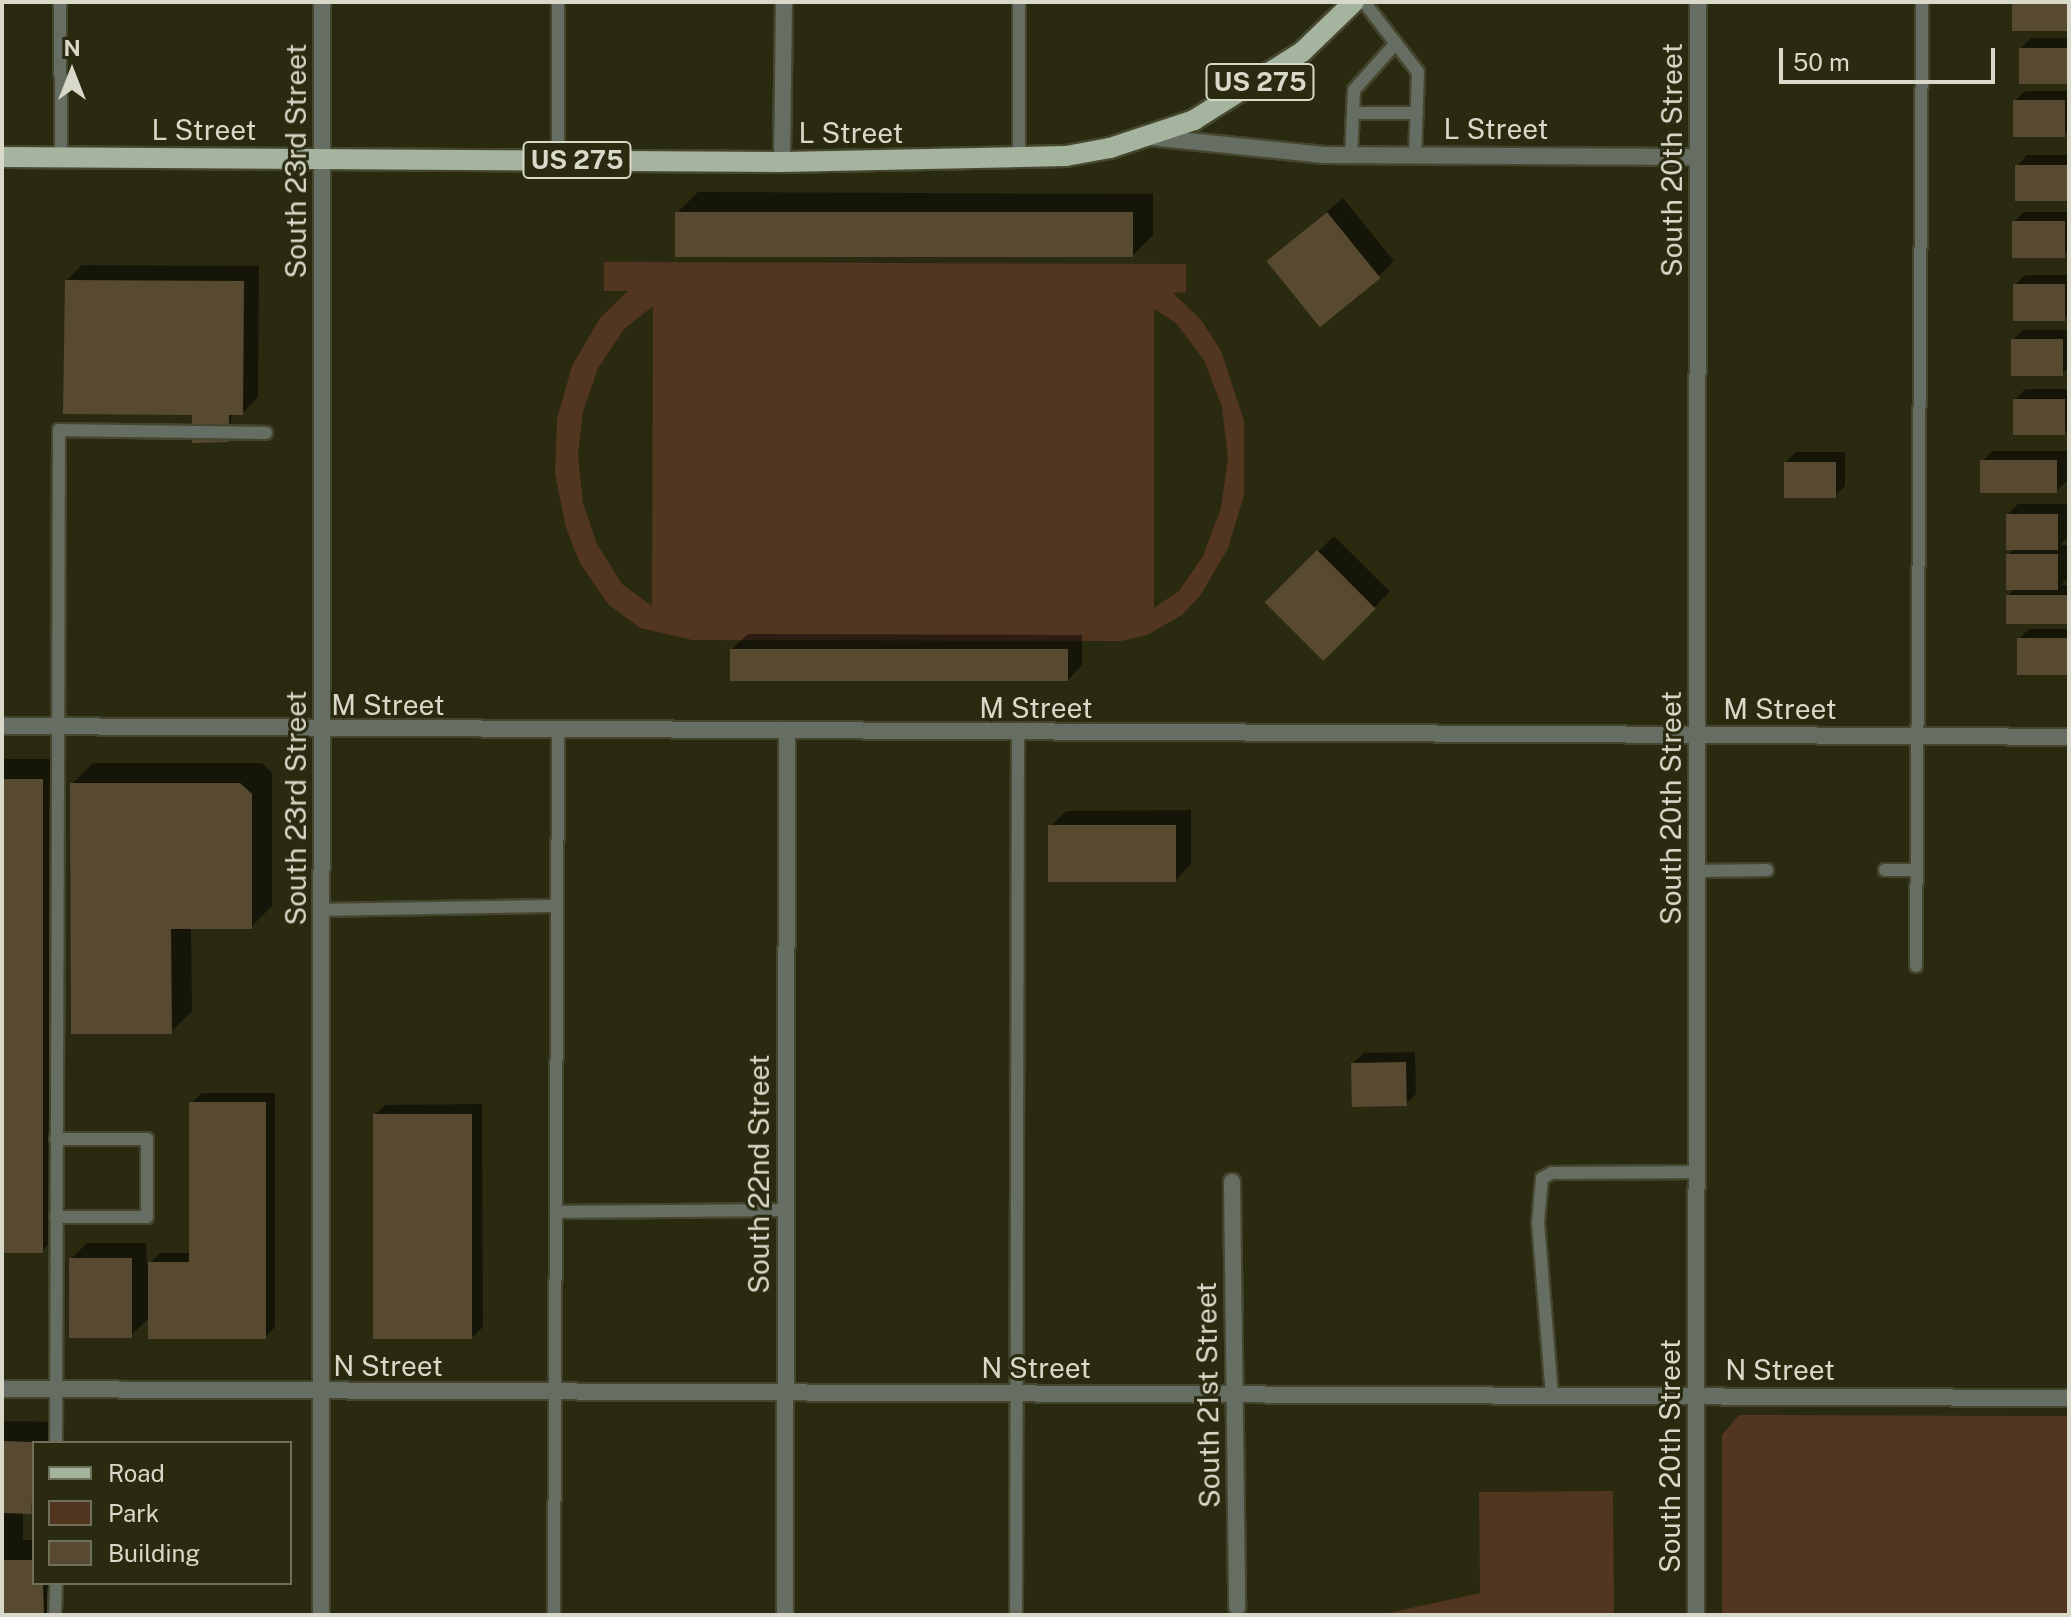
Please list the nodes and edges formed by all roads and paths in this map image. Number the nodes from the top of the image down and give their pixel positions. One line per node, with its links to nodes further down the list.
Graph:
1 (60, 2): 16 (lane)
2 (322, 2): 19 (street, South 23rd Street)
3 (558, 2): 20 (lane)
4 (784, 2): 22 (street)
5 (1019, 2): 21 (lane)
6 (1354, 2): 13 (main road, US 275)
7 (1364, 2): 10 (lane)
8 (1698, 2): 18 (street, South 20th Street)
9 (1922, 2): 31 (lane)
10 (1396, 43): 11 (lane); 12 (lane)
11 (1353, 113): 12 (lane); 14 (lane)
12 (1417, 113): 17 (lane)
13 (1150, 137): 14 (street, L Street); 21 (main road, L Street / US 275)
14 (1351, 156): 17 (street, L Street)
15 (2, 157): 16 (main road, L Street / US 275)
16 (61, 157): 19 (main road, L Street / US 275)
17 (1415, 157): 18 (street, L Street)
18 (1697, 157): 30 (street, South 20th Street)
19 (322, 158): 20 (main road, L Street / US 275); 26 (street, South 23rd Street)
20 (558, 160): 22 (main road, L Street / US 275)
21 (1019, 160): 22 (main road, L Street / US 275)
22 (782, 162)
23 (266, 433): 25 (lane)
24 (2, 726): 25 (street, M Street)
25 (57, 726): 26 (street, M Street); 40 (lane)
26 (322, 731): 27 (street, M Street); 38 (street, South 23rd Street)
27 (558, 732): 28 (street, M Street); 37 (lane)
28 (787, 733): 29 (street, M Street); 43 (street, South 22nd Street)
29 (1018, 734): 30 (street, M Street); 51 (lane)
30 (1697, 735): 31 (street, M Street); 36 (street, South 20th Street)
31 (1919, 736): 32 (street, M Street); 35 (lane)
32 (2069, 737)
33 (1767, 870): 36 (lane)
34 (1885, 870): 35 (lane)
35 (1917, 870): 39 (lane)
36 (1697, 871): 41 (street, South 20th Street)
37 (557, 906): 38 (lane); 44 (lane)
38 (322, 910): 48 (street, South 23rd Street)
39 (1916, 966)
40 (56, 1139): 45 (lane); 45 (lane)
41 (1697, 1172): 53 (lane); 54 (street, South 20th Street)
42 (1232, 1182): 52 (street, South 21st Street)
43 (785, 1210): 44 (lane); 50 (street, South 22nd Street)
44 (556, 1212): 49 (lane)
45 (56, 1217): 47 (lane)
46 (2, 1389): 47 (street, N Street)
47 (56, 1390): 48 (street, N Street); 56 (lane)
48 (321, 1392): 49 (street, N Street); 60 (street, South 23rd Street)
49 (555, 1392): 50 (street, N Street); 61 (lane)
50 (784, 1393): 51 (street, N Street); 62 (street, South 22nd Street)
51 (1014, 1394): 52 (street, N Street); 63 (lane)
52 (1234, 1395): 53 (street, N Street); 58 (street, South 21st Street)
53 (1552, 1396): 54 (street, N Street)
54 (1696, 1396): 55 (street, N Street); 64 (street, South 20th Street)
55 (2069, 1398)
56 (56, 1441)
57 (56, 1585): 59 (lane)
58 (1237, 1607)
59 (55, 1615)
60 (321, 1615)
61 (554, 1615)
62 (785, 1615)
63 (1016, 1615)
64 (1696, 1615)

